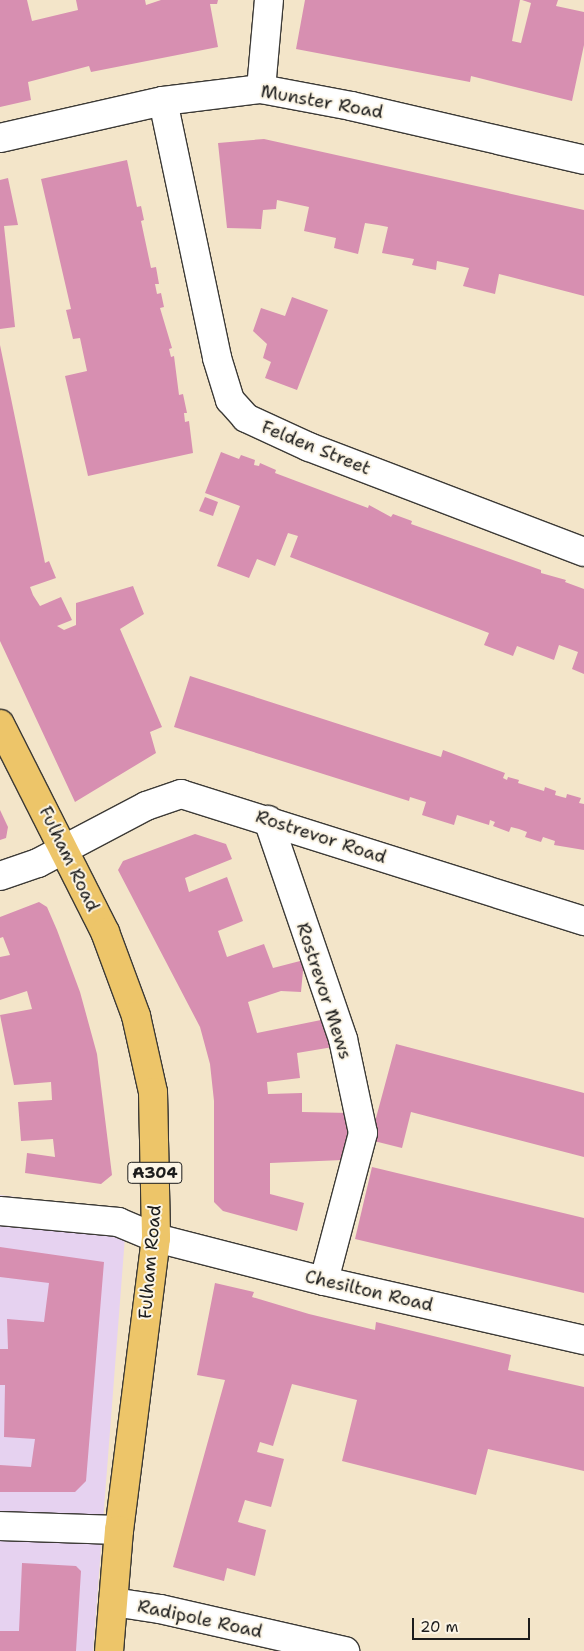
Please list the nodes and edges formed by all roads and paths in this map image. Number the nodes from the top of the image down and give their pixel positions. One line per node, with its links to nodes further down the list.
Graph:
1 (269, 0): 2 (street)
2 (261, 89): 3 (street, Munster Road); 5 (street, Munster Road)
3 (163, 100): 4 (street, Munster Road); 6 (street, Felden Street)
4 (0, 138)
5 (584, 160)
6 (584, 552)
7 (0, 724): 9 (main road, Fulham Road / A304)
8 (268, 820): 9 (street, Rostrevor Road); 11 (street, Rostrevor Road); 14 (street, Rostrevor Mews)
9 (64, 849): 10 (street, Rostrevor Road); 13 (main road, Fulham Road / A304)
10 (0, 876)
11 (584, 921)
12 (0, 1211): 13 (street, Chesilton Road)
13 (156, 1238): 14 (street, Chesilton Road); 17 (main road, Fulham Road / A304)
14 (324, 1281): 15 (street, Chesilton Road)
15 (584, 1340)
16 (0, 1526): 17 (street)
17 (119, 1530): 18 (main road, Fulham Road / A304)
18 (113, 1602): 19 (main road, Fulham Road / A304); 20 (street, Radipole Road)
19 (109, 1651)
20 (345, 1651)

